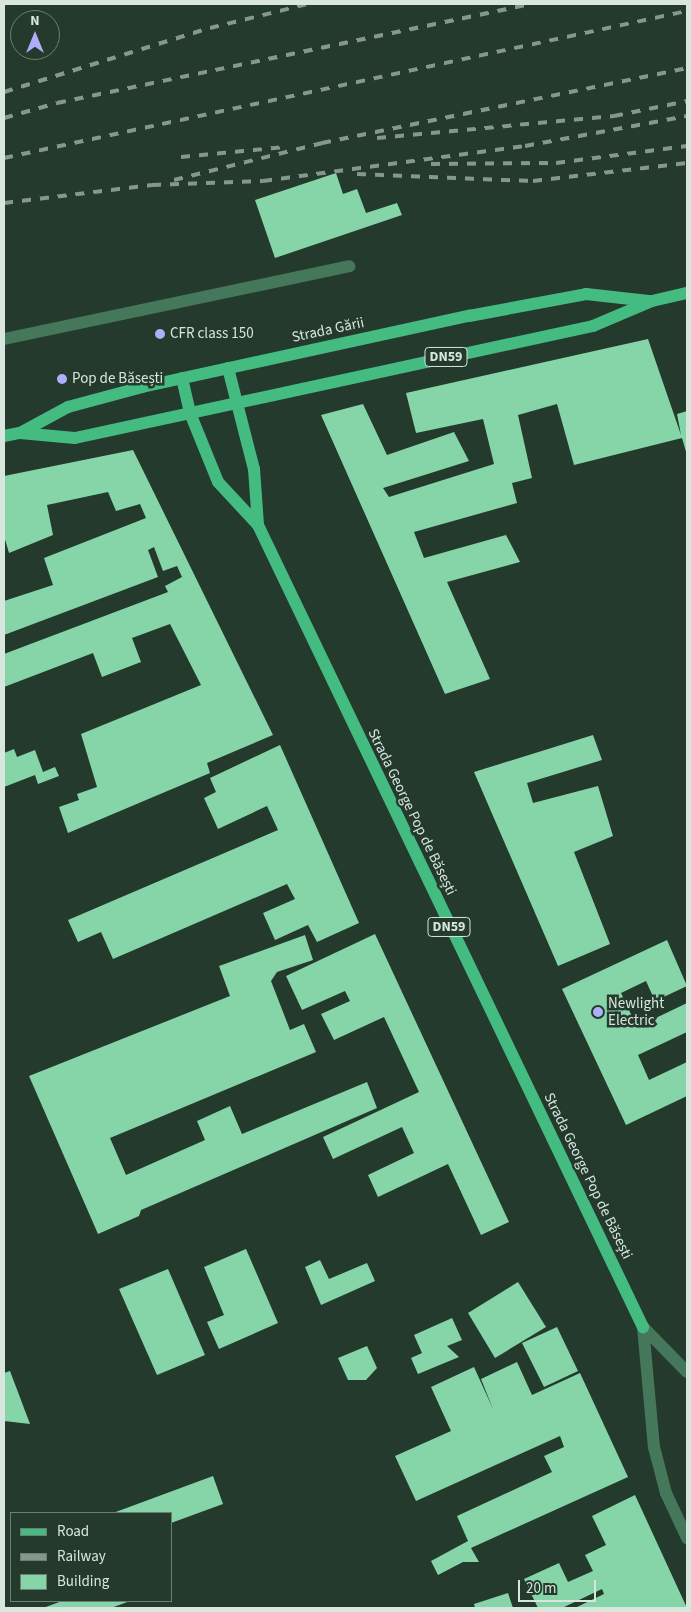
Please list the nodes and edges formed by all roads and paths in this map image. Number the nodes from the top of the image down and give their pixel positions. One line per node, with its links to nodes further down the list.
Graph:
1 (349, 266): 4 (street)
2 (687, 294): 3 (main road, Strada Gării / DN59)
3 (652, 301): 5 (main road, Strada Gării / DN59); 7 (main road, Strada Gării / DN59)
4 (4, 339)
5 (228, 368): 6 (main road, Strada Gării / DN59); 7 (main road, Strada George Pop de Băsești / DN59)
6 (182, 378): 8 (main road, Strada George Pop de Băsești / DN59); 9 (main road, Strada Gării)
7 (237, 403): 8 (main road, Strada Gării / DN59); 11 (main road, Strada George Pop de Băsești / DN59)
8 (190, 413): 9 (main road, Strada Gării); 11 (main road, Strada George Pop de Băsești / DN59)
9 (20, 433): 10 (main road, Strada Gării)
10 (4, 436)
11 (258, 525): 12 (main road, Strada George Pop de Băsești / DN59)
12 (643, 1327): 13 (street, Strada George Pop de Băsești); 14 (street, Strada George Pop de Băsești)
13 (687, 1372)
14 (687, 1538)

